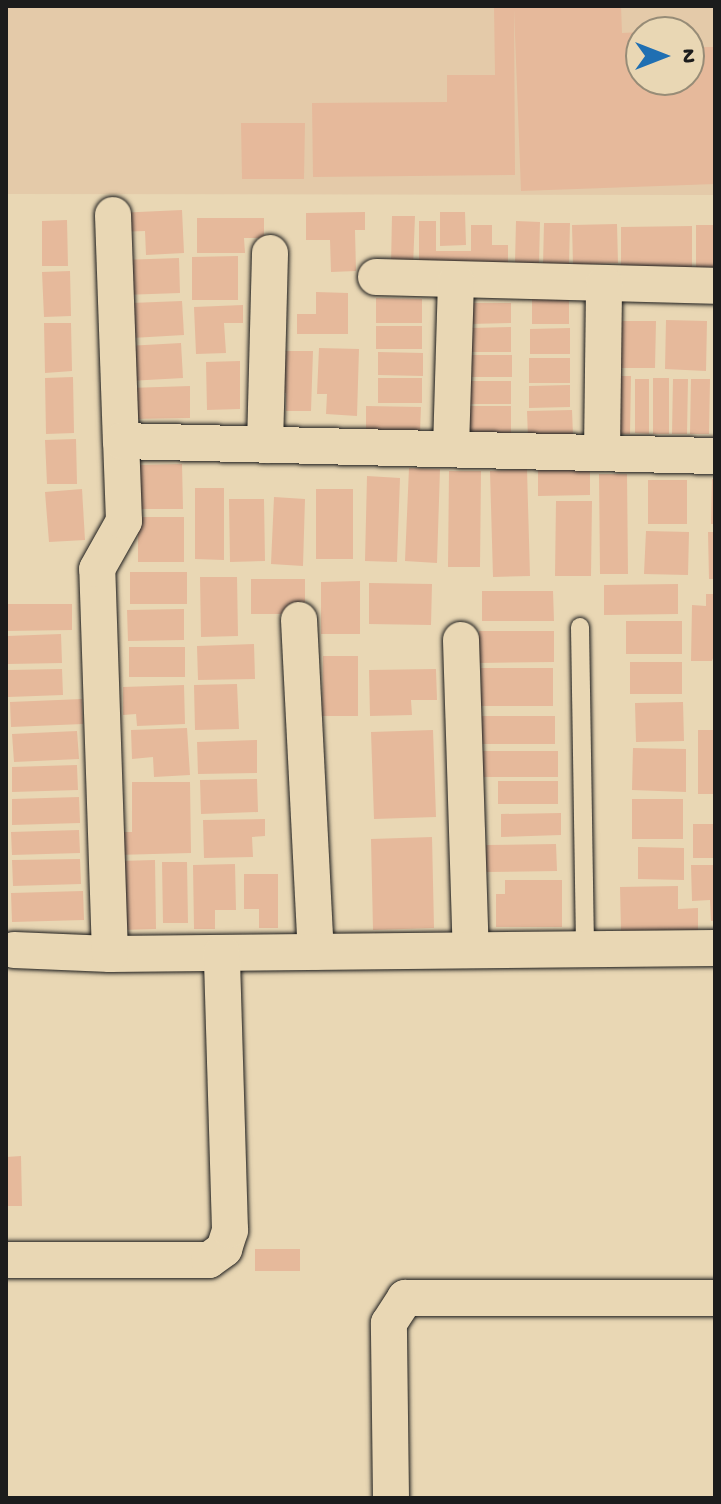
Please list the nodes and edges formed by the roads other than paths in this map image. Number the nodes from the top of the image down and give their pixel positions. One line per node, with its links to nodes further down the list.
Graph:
1 (113, 215): 7 (street)
2 (270, 253): 8 (street)
3 (376, 277): 4 (street)
4 (456, 281): 5 (street); 9 (street)
5 (604, 284): 6 (street); 10 (street)
6 (715, 286)
7 (121, 441): 8 (street); 21 (street)
8 (265, 445): 9 (street)
9 (451, 449): 10 (street)
10 (602, 453): 11 (street)
11 (715, 456)
12 (299, 620): 19 (street)
13 (580, 627): 16 (lane)
14 (461, 640): 18 (street)
15 (715, 948): 16 (street)
16 (585, 949): 18 (street)
17 (14, 950): 21 (street)
18 (471, 950): 19 (street)
19 (316, 952): 20 (street)
20 (222, 953): 21 (street); 22 (street)
21 (110, 954)
22 (6, 1260)
23 (715, 1298): 24 (street)
24 (391, 1498)

